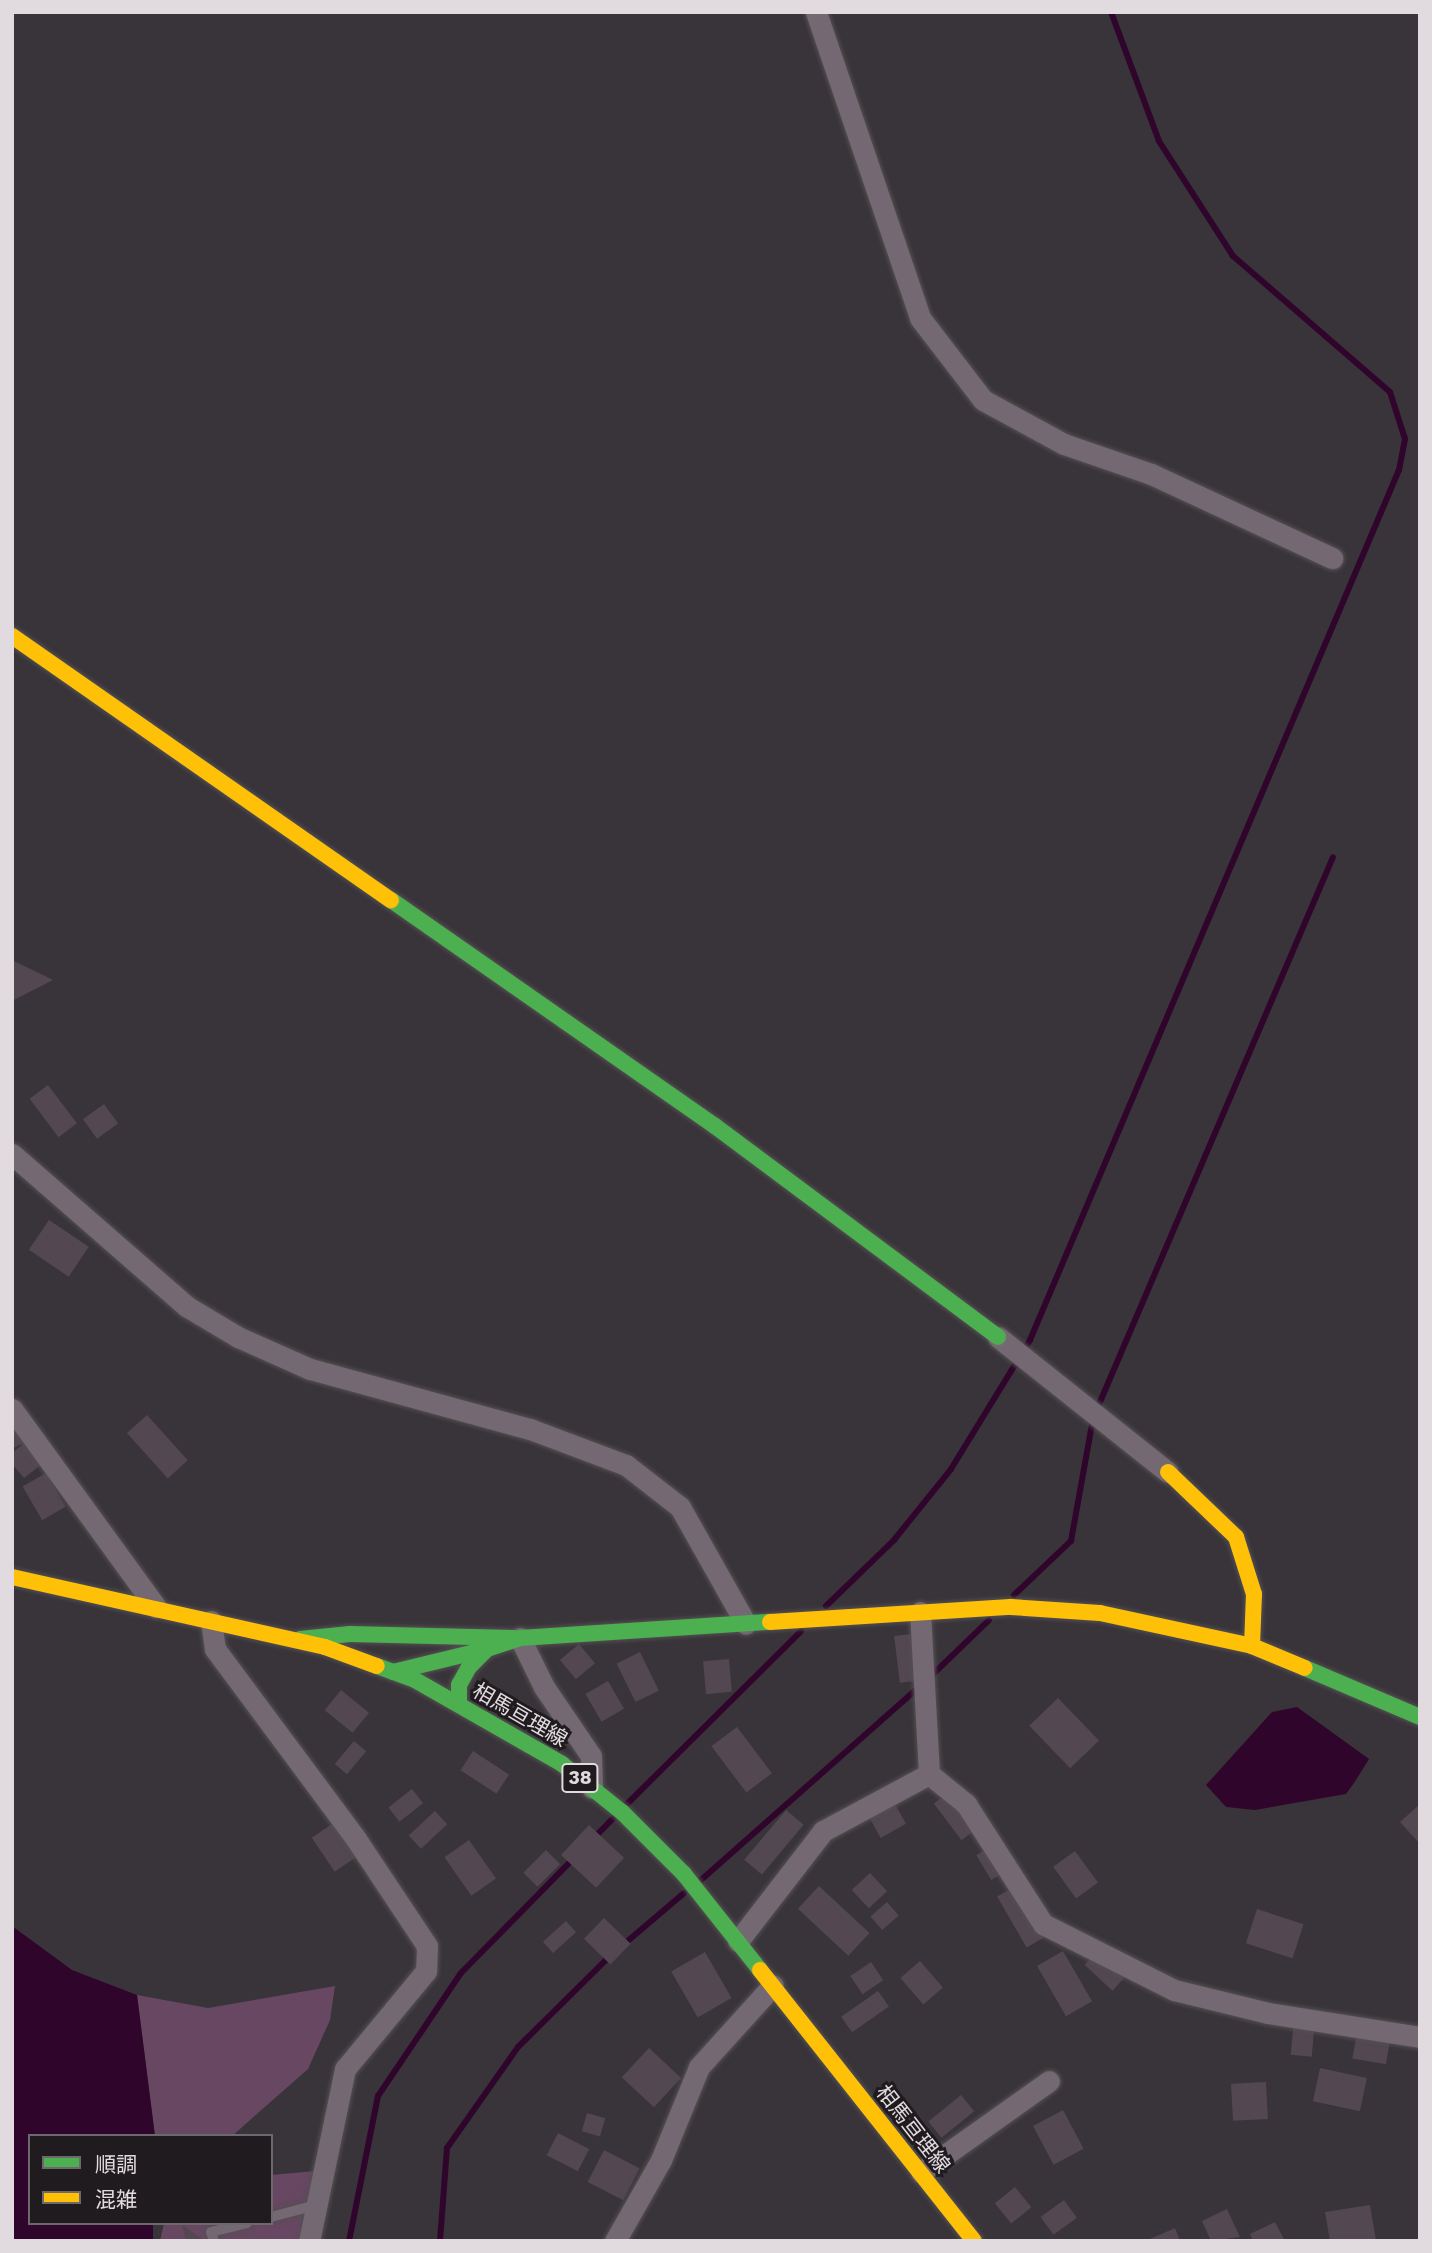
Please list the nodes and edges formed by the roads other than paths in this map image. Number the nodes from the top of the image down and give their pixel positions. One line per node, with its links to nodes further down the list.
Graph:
1 (816, 12): 2 (street)
2 (1332, 558)
3 (12, 636): 5 (street)
4 (12, 1154): 12 (street)
5 (998, 1337): 7 (street)
6 (12, 1409): 9 (street)
7 (1168, 1472): 15 (street)
8 (12, 1577): 9 (street, 相馬亘理線 / 38)
9 (156, 1607): 11 (street, 相馬亘理線 / 38)
10 (920, 1612): 12 (street); 15 (street); 20 (street)
11 (211, 1621): 14 (street, 相馬亘理線 / 38); 27 (street)
12 (746, 1624): 13 (street)
13 (520, 1638): 14 (street); 16 (street); 21 (street)
14 (295, 1640): 17 (street, 相馬亘理線 / 38)
15 (1252, 1646): 19 (street)
16 (486, 1649): 17 (street); 18 (street)
17 (394, 1672): 18 (street, 相馬亘理線 / 38)
18 (459, 1704): 21 (street, 相馬亘理線 / 38)
19 (1420, 1717)
20 (929, 1774): 22 (street); 24 (street)
21 (592, 1788): 22 (street, 相馬亘理線 / 38)
22 (738, 1941): 23 (street, 相馬亘理線 / 38)
23 (773, 1986): 26 (street, 相馬亘理線 / 38); 32 (street)
24 (1420, 2037)
25 (1049, 2081): 26 (street)
26 (921, 2172): 33 (street, 相馬亘理線 / 38)
27 (316, 2206): 28 (lane); 31 (street)
28 (273, 2217)
29 (239, 2225): 30 (lane)
30 (214, 2241)
31 (309, 2241)
32 (615, 2241)
33 (974, 2241)

